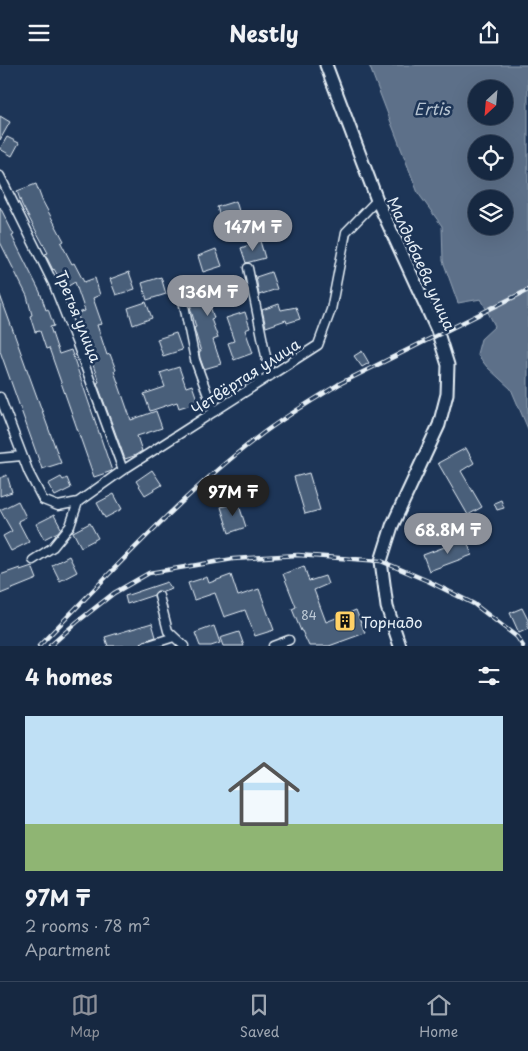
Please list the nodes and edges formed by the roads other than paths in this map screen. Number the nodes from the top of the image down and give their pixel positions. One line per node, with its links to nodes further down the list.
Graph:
1 (326, 65): 3 (main road, Малдыбаева улица)
2 (0, 176): 11 (street, Третья улица)
3 (376, 200): 6 (street, Четвёртая улица); 20 (main road, Малдыбаева улица)
4 (248, 268): 6 (street)
5 (181, 290): 8 (street)
6 (270, 376): 8 (street, Четвёртая улица)
7 (0, 397): 9 (street, Четвёртая улица)
8 (214, 412): 11 (street, Четвёртая улица)
9 (22, 456): 10 (street); 12 (street, Четвёртая улица)
10 (0, 458)
11 (123, 470): 12 (street, Четвёртая улица)
12 (78, 501): 13 (street)
13 (33, 560)
14 (159, 596): 15 (street)
15 (174, 637): 17 (street); 18 (street)
16 (289, 640): 19 (street)
17 (146, 646)
18 (184, 646)
19 (273, 646)
20 (400, 646)

